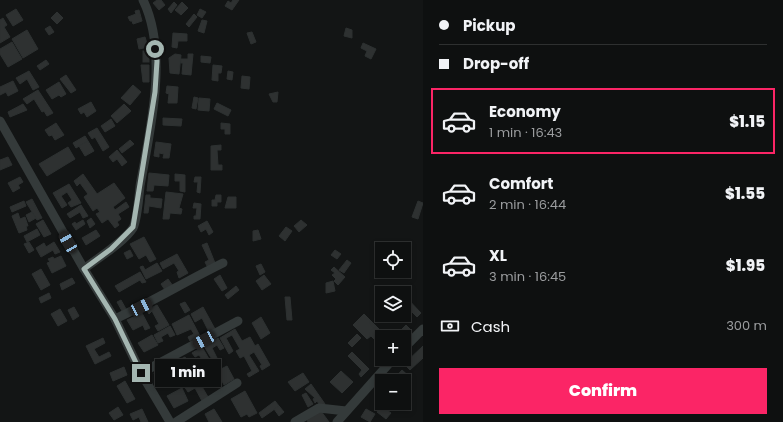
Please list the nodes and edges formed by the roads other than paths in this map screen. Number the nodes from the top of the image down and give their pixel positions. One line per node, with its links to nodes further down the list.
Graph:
1 (143, 0): 4 (street)
2 (0, 121): 4 (street)
3 (223, 263): 5 (street)
4 (84, 269): 5 (street)
5 (115, 319): 10 (street)
6 (238, 321): 10 (street)
7 (423, 329): 8 (street)
8 (411, 341)
9 (387, 366): 12 (street)
10 (141, 373): 13 (street)
11 (237, 383): 14 (street)
12 (346, 411): 15 (street); 16 (street)
13 (170, 422)
14 (176, 422)
15 (295, 422)
16 (337, 422)

